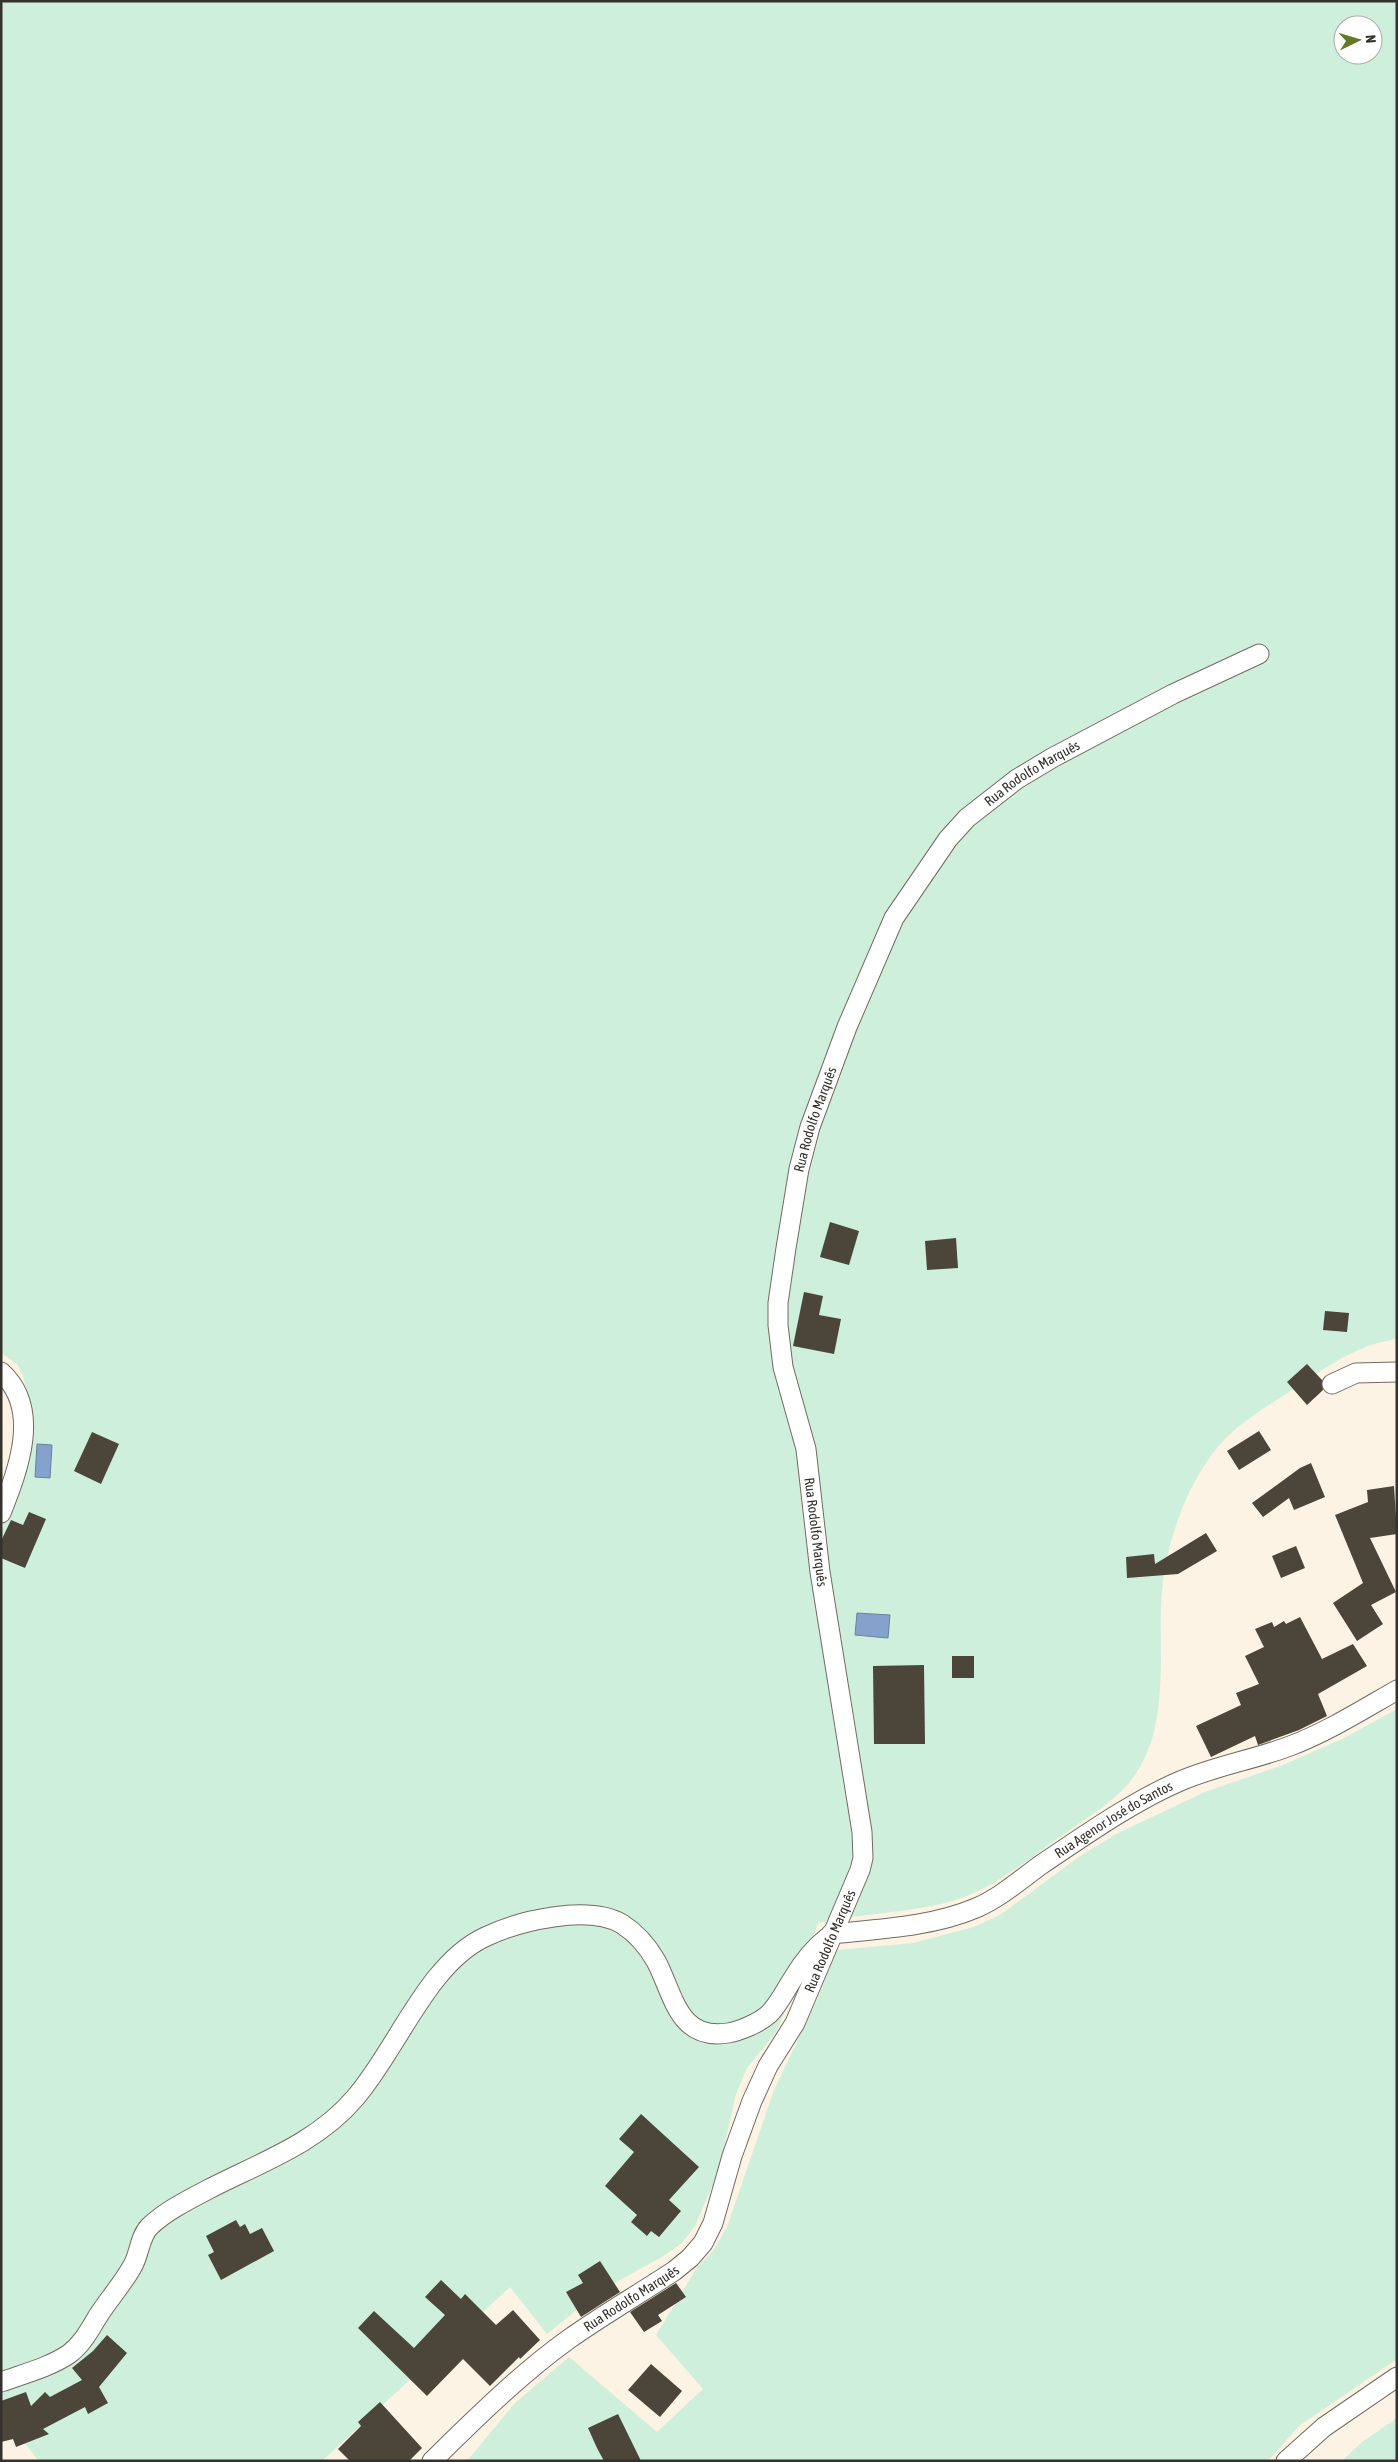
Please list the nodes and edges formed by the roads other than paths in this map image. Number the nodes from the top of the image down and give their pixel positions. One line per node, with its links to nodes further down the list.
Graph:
1 (1259, 654): 7 (street, Rua Rodolfo Marquês)
2 (1, 1372): 5 (street)
3 (1397, 1372): 4 (street)
4 (1332, 1384)
5 (1, 1513)
6 (1397, 1690): 7 (street, Rua Agenor José do Santos)
7 (831, 1934): 9 (street); 10 (street, Rua Rodolfo Marquês)
8 (1397, 2377): 11 (street)
9 (1, 2382)
10 (432, 2461)
11 (1286, 2461)

